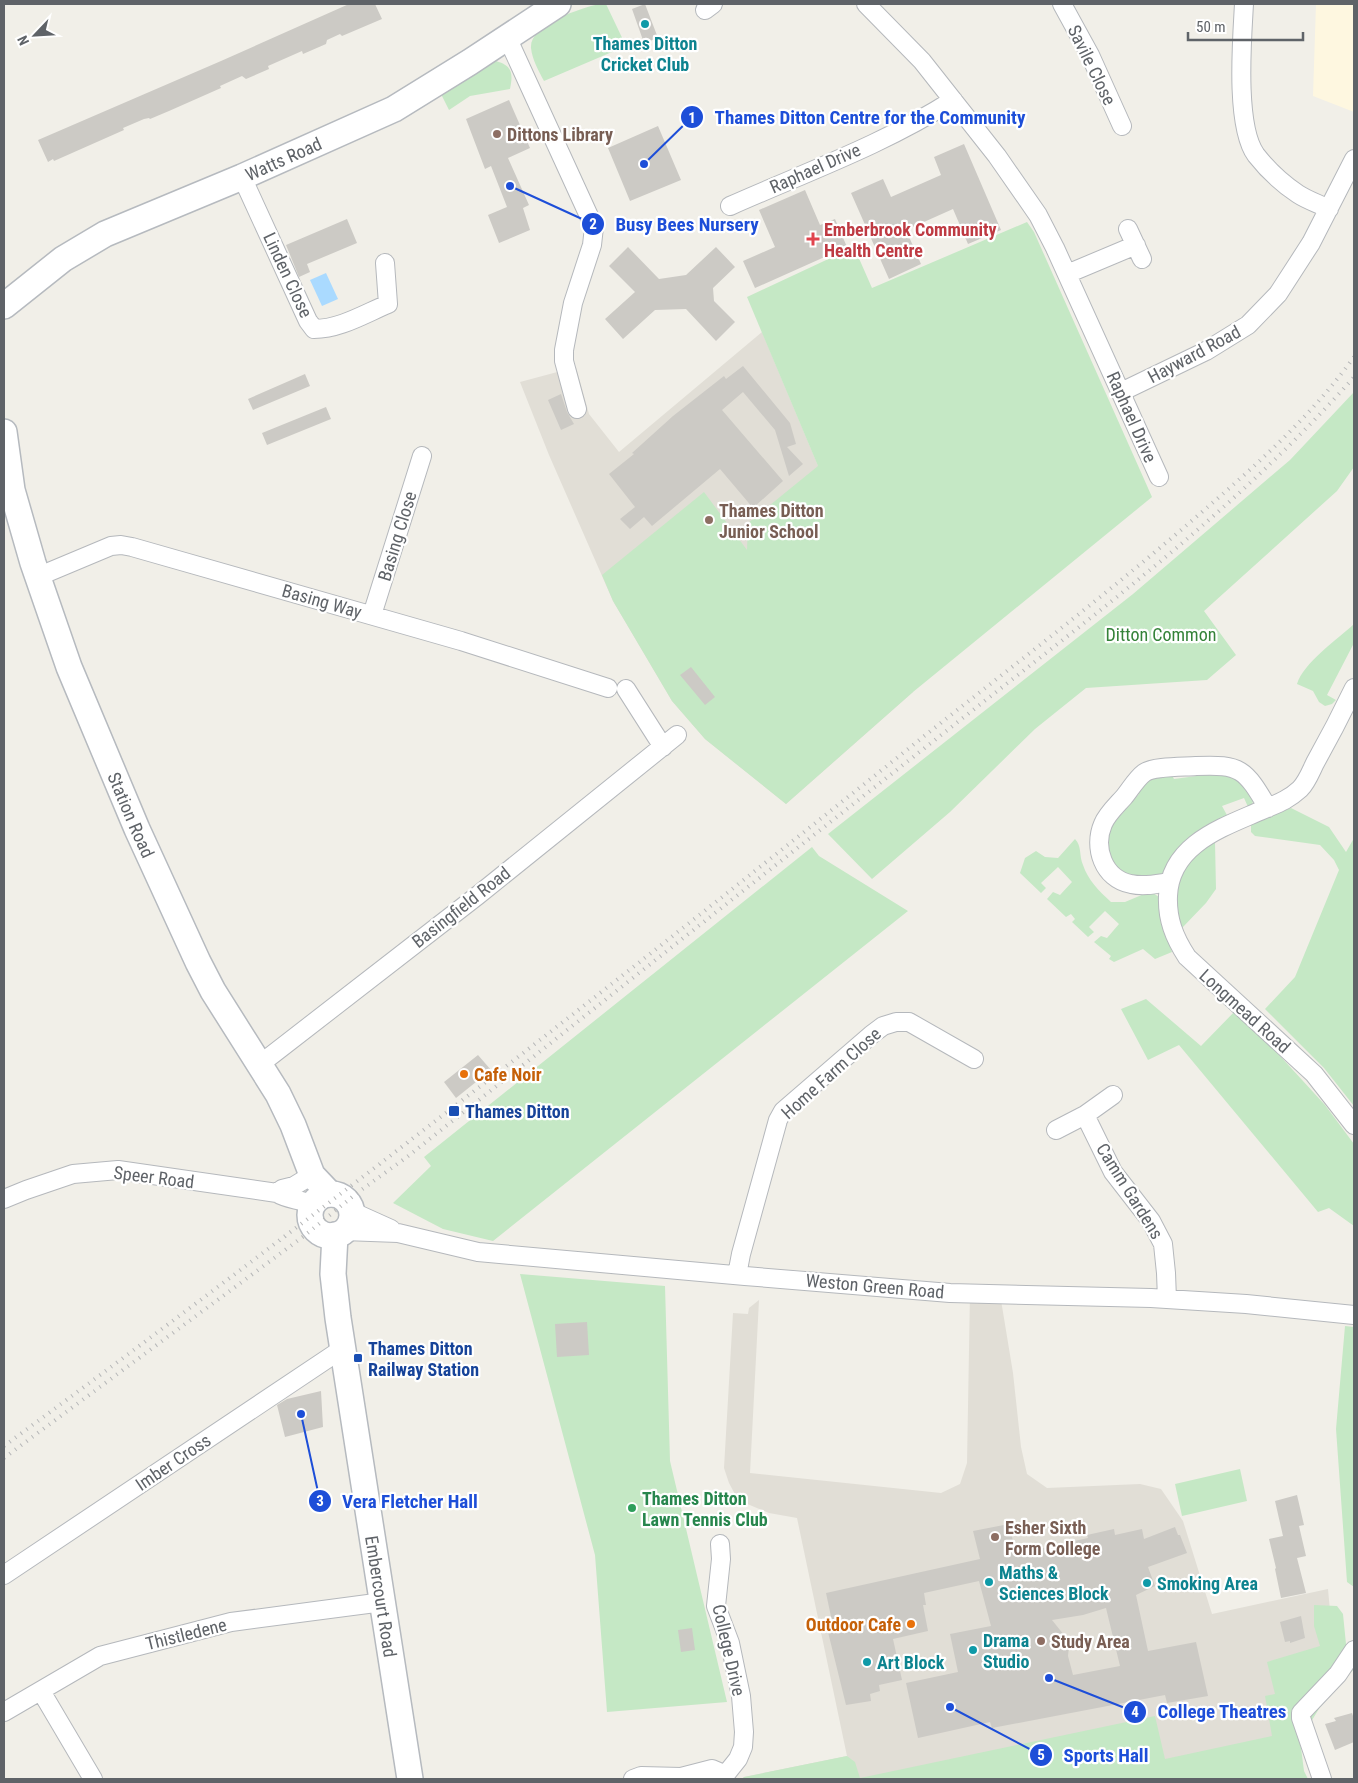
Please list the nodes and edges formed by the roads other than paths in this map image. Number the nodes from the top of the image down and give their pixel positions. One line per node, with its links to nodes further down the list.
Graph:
1 (558, 4): 5 (main road, Watts Road)
2 (866, 4): 6 (street, Raphael Drive)
3 (1062, 4): 7 (street, Savile Close)
4 (1244, 4): 11 (street)
5 (507, 38): 9 (main road, Watts Road); 17 (street)
6 (953, 100): 10 (street, Raphael Drive); 14 (street, Raphael Drive)
7 (1122, 126)
8 (1354, 160): 11 (street, Hayward Road)
9 (242, 177): 13 (street, Linden Close); 15 (main road, Watts Road)
10 (730, 206)
11 (1329, 209): 16 (street, Hayward Road)
12 (1135, 244): 14 (street)
13 (385, 263)
14 (1067, 274): 16 (street, Raphael Drive)
15 (4, 306)
16 (1121, 392): 20 (street, Raphael Drive)
17 (576, 410)
18 (4, 432): 21 (main road, Station Road)
19 (422, 456): 22 (street, Basing Close)
20 (1159, 478)
21 (37, 577): 22 (street, Basing Way); 31 (main road, Station Road)
22 (372, 615): 23 (street, Basing Way)
23 (608, 688)
24 (1354, 688): 28 (street, Longmead Road)
25 (626, 689): 27 (street)
26 (677, 735): 27 (street, Basingfield Road)
27 (663, 747): 31 (street, Basingfield Road)
28 (1268, 808): 29 (street, Longmead Road); 29 (street)
29 (1168, 882): 34 (street, Longmead Road)
30 (974, 1059): 41 (street, Home Farm Close)
31 (259, 1065): 36 (main road, Station Road)
32 (1113, 1095): 33 (street)
33 (1084, 1115): 35 (street); 42 (street, Camm Gardens)
34 (1354, 1125)
35 (1056, 1130)
36 (312, 1175): 37 (street); 39 (main road, Station Road)
37 (278, 1193): 38 (street, Speer Road); 39 (street, Speer Road)
38 (4, 1199)
39 (319, 1200): 40 (main road); 40 (main road)
40 (343, 1226): 41 (street, Weston Green Road); 44 (main road, Embercourt Road)
41 (737, 1276): 42 (street, Weston Green Road)
42 (1167, 1299): 43 (street, Weston Green Road)
43 (1354, 1315)
44 (342, 1349): 46 (street, Imber Cross); 47 (main road, Embercourt Road)
45 (720, 1544): 51 (street, College Drive)
46 (4, 1575)
47 (383, 1602): 49 (street, Thistledene); 53 (main road, Embercourt Road)
48 (1354, 1650): 55 (street)
49 (41, 1690): 50 (street, Thistledene); 52 (street)
50 (4, 1712)
51 (724, 1777): 54 (street)
52 (93, 1779)
53 (410, 1779)
54 (633, 1779)
55 (1322, 1779)

